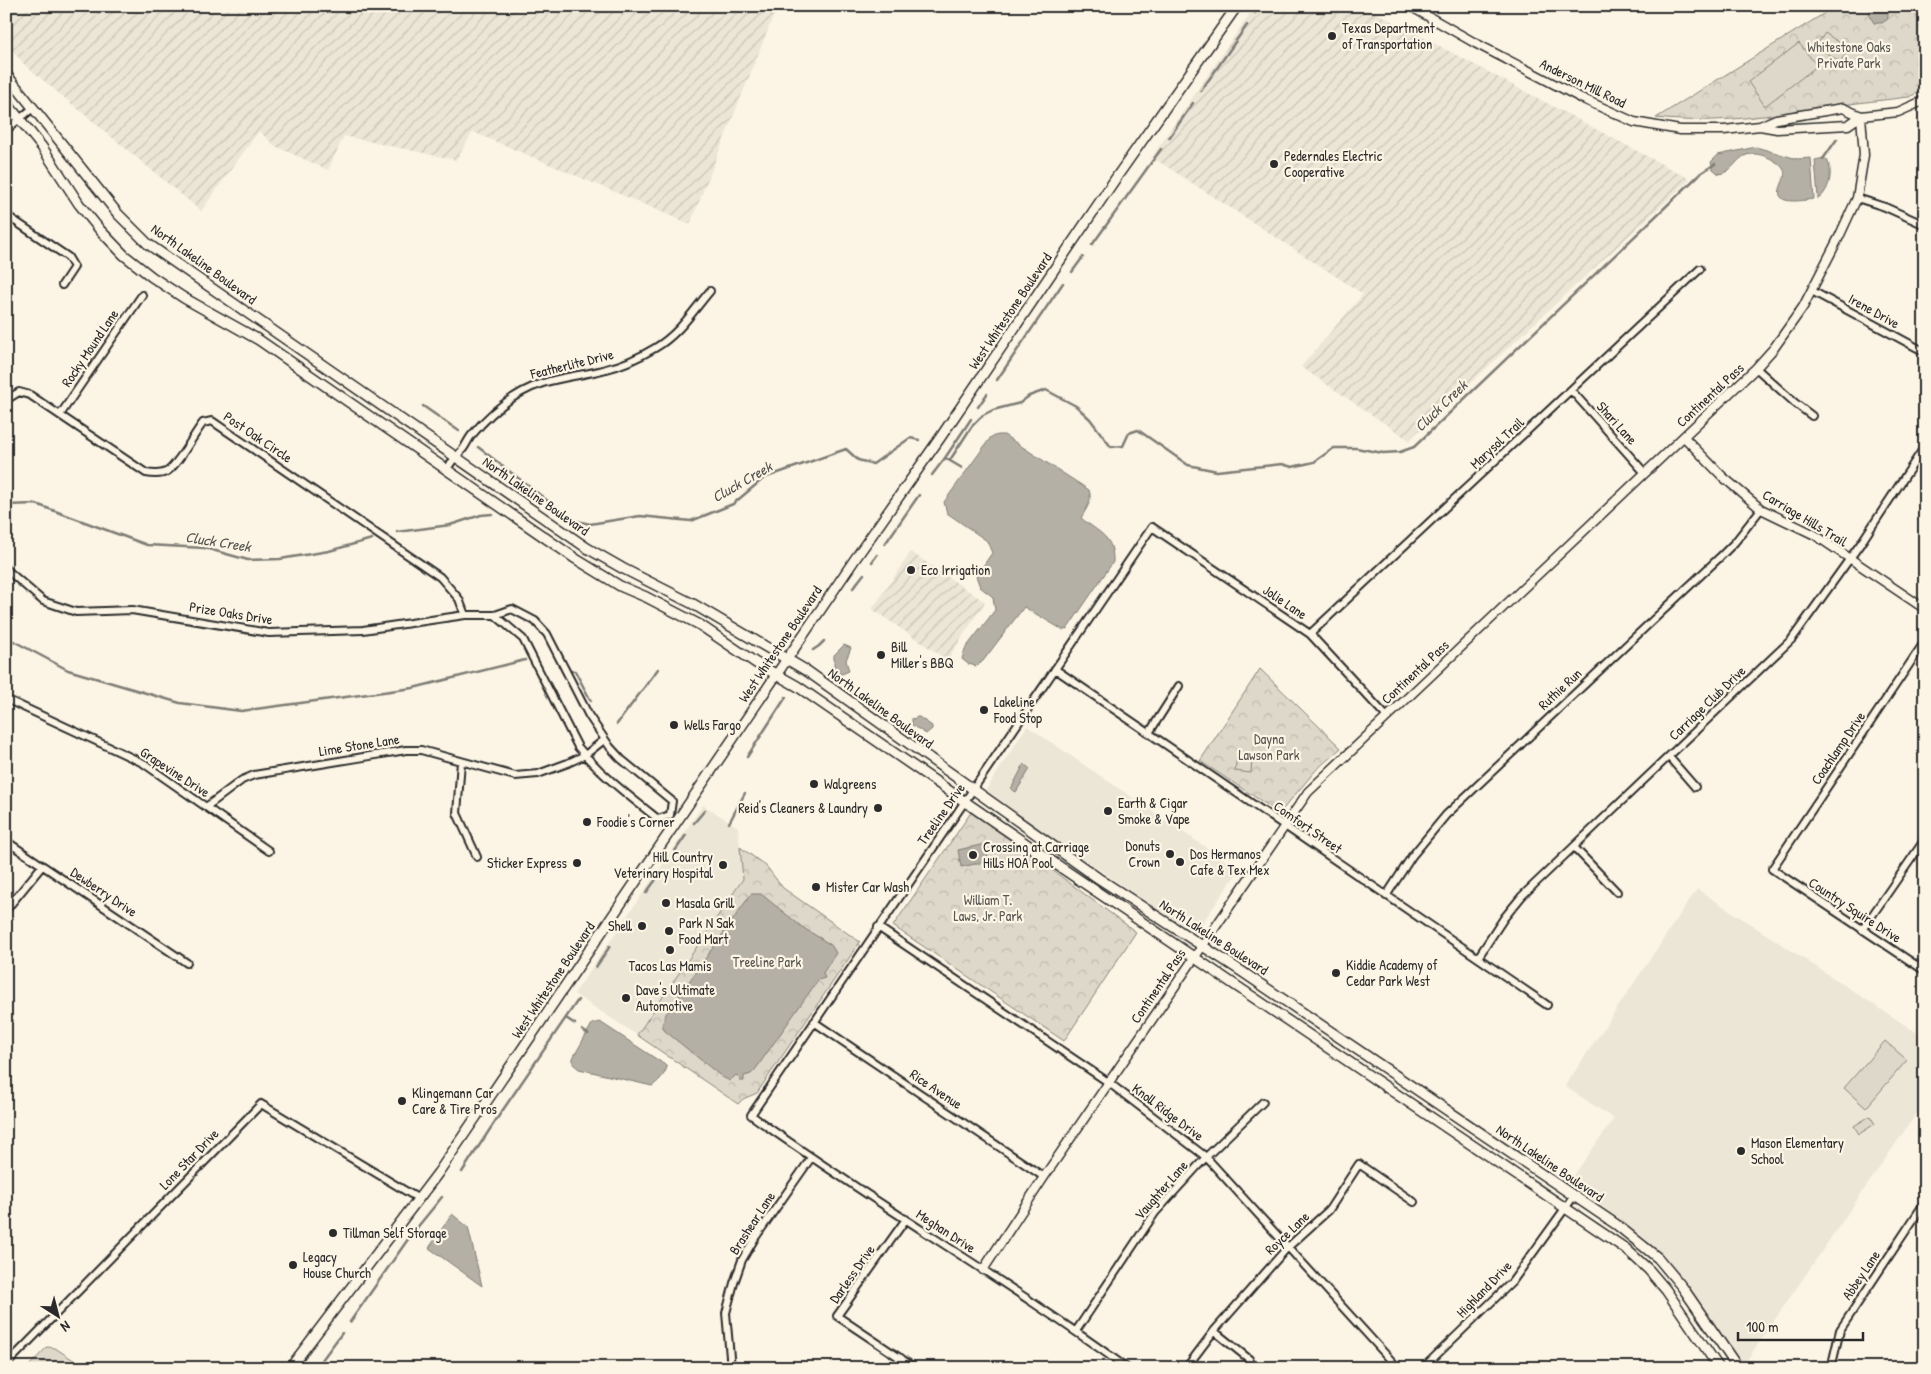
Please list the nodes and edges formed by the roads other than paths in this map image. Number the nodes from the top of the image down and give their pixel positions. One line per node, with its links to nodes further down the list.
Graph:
1 (1237, 6): 41 (main road, West Whitestone Boulevard)
2 (1410, 6): 9 (street, Anderson Mill Road)
3 (6, 74): 6 (main road, North Lakeline Boulevard)
4 (1925, 100): 7 (street, Anderson Mill Road)
5 (6, 102): 8 (main road, North Lakeline Boulevard)
6 (33, 108): 8 (street); 20 (main road, North Lakeline Boulevard)
7 (1861, 116): 9 (street, Anderson Mill Road); 9 (street, Anderson Mill Road); 11 (street, Continental Pass)
8 (19, 118): 10 (street); 22 (main road, North Lakeline Boulevard)
9 (1760, 126)
10 (6, 130)
11 (1857, 198): 13 (street); 17 (street, Continental Pass)
12 (6, 215): 15 (street)
13 (1925, 225)
14 (1700, 269): 23 (street, Marysol Trail)
15 (62, 285)
16 (710, 291): 29 (street, Featherlite Drive)
17 (1812, 291): 19 (street, Irene Drive); 21 (street, Continental Pass)
18 (142, 295): 25 (street, Rocky Mound Lane)
19 (1925, 352)
20 (321, 364): 22 (main road); 29 (main road, North Lakeline Boulevard)
21 (1756, 368): 26 (street); 27 (street, Continental Pass)
22 (310, 377): 30 (main road, North Lakeline Boulevard)
23 (1571, 390): 31 (street, Shari Lane); 39 (street, Marysol Trail)
24 (6, 400): 25 (street, Post Oak Circle)
25 (60, 415): 37 (street, Post Oak Circle)
26 (1812, 416)
27 (1684, 437): 31 (street, Continental Pass); 32 (street, Carriage Hills Trail)
28 (1925, 446): 34 (street, Carriage Club Drive)
29 (454, 456): 30 (street, Featherlite Drive); 41 (main road, North Lakeline Boulevard)
30 (446, 470): 43 (main road, North Lakeline Boulevard)
31 (1645, 473): 46 (street, Continental Pass)
32 (1761, 509): 34 (street, Carriage Hills Trail); 66 (street, Ruthie Run)
33 (1152, 527): 39 (street, Jolie Lane); 42 (street, Treeline Drive)
34 (1849, 559): 36 (street, Carriage Hills Trail); 50 (street, Carriage Club Drive)
35 (6, 569): 37 (street, Prize Oaks Drive)
36 (1925, 609)
37 (465, 615): 38 (street, Prize Oaks Drive)
38 (495, 615): 48 (street, Prize Oaks Drive); 49 (street)
39 (1310, 634): 46 (street, Jolie Lane)
40 (1925, 641): 64 (street, Coachlamp Drive)
41 (786, 659): 43 (main road, West Whitestone Boulevard); 53 (main road, North Lakeline Boulevard)
42 (1055, 669): 47 (street, Comfort Street); 53 (street, Treeline Drive)
43 (776, 674): 54 (main road, North Lakeline Boulevard); 56 (main road, West Whitestone Boulevard)
44 (1179, 686): 47 (street)
45 (6, 699): 55 (street, Grapevine Drive)
46 (1387, 717): 57 (street, Continental Pass)
47 (1149, 733): 57 (street, Comfort Street)
48 (604, 740): 49 (street, Lime Stone Lane); 56 (street, Prize Oaks Drive)
49 (585, 755): 51 (street, Lime Stone Lane); 56 (street)
50 (1669, 757): 52 (street); 60 (street, Carriage Club Drive)
51 (461, 762): 55 (street, Lime Stone Lane); 62 (street)
52 (1694, 787)
53 (972, 790): 54 (street, Treeline Drive); 70 (main road, North Lakeline Boulevard)
54 (964, 801): 68 (street, Treeline Drive); 71 (main road, North Lakeline Boulevard)
55 (206, 807): 61 (street, Grapevine Drive)
56 (673, 818): 84 (main road, West Whitestone Boulevard)
57 (1284, 826): 66 (street, Comfort Street); 70 (street, Continental Pass)
58 (1925, 839): 69 (street)
59 (6, 841): 63 (street, Dewberry Drive)
60 (1574, 847): 65 (street); 72 (street, Carriage Club Drive)
61 (269, 851)
62 (477, 857)
63 (42, 866): 67 (street); 73 (street, Dewberry Drive)
64 (1772, 869): 69 (street, Country Squire Drive)
65 (1616, 892)
66 (1386, 896): 72 (street, Comfort Street)
67 (6, 910)
68 (878, 927): 76 (street, Treeline Drive); 77 (street, Knoll Ridge Drive)
69 (1862, 930): 74 (street, Country Squire Drive)
70 (1202, 945): 71 (street, Continental Pass); 83 (main road, North Lakeline Boulevard)
71 (1194, 956): 77 (street, Continental Pass); 87 (main road, North Lakeline Boulevard)
72 (1478, 956): 75 (street, Comfort Street)
73 (187, 963)
74 (1925, 971)
75 (1547, 1004)
76 (814, 1022): 79 (street, Treeline Drive); 82 (street, Rice Avenue)
77 (1108, 1082): 80 (street, Knoll Ridge Drive); 82 (street, Continental Pass)
78 (1263, 1102): 80 (street, Vaughter Lane)
79 (751, 1115): 81 (street, Meghan Drive)
80 (1206, 1157): 89 (street, Knoll Ridge Drive); 91 (street, Vaughter Lane)
81 (811, 1158): 88 (street, Meghan Drive); 97 (street, Brashear Lane)
82 (1044, 1177): 90 (street, Continental Pass)
83 (1574, 1196): 87 (street, Highland Drive); 105 (main road, North Lakeline Boulevard)
84 (419, 1199): 95 (street, Lone Star Drive); 96 (main road, West Whitestone Boulevard)
85 (1414, 1202): 89 (street, Royce Lane)
86 (1925, 1202): 106 (street, Abbey Lane)
87 (1565, 1208): 103 (street, Highland Drive); 104 (main road, North Lakeline Boulevard)
88 (906, 1219): 90 (street, Meghan Drive); 93 (street, Darless Drive)
89 (1287, 1248): 92 (street, Royce Lane); 102 (street, Knoll Ridge Drive)
90 (983, 1270): 91 (street, Meghan Drive)
91 (1076, 1331): 100 (street, Meghan Drive)
92 (1214, 1331): 94 (street); 101 (street, Royce Lane)
93 (900, 1358): 98 (street); 99 (street, Darless Drive)
94 (1249, 1359)
95 (6, 1366)
96 (290, 1368)
97 (731, 1368)
98 (894, 1368)
99 (915, 1368)
100 (1127, 1368)
101 (1186, 1368)
102 (1398, 1368)
103 (1423, 1368)
104 (1719, 1368)
105 (1738, 1368)
106 (1833, 1368)

